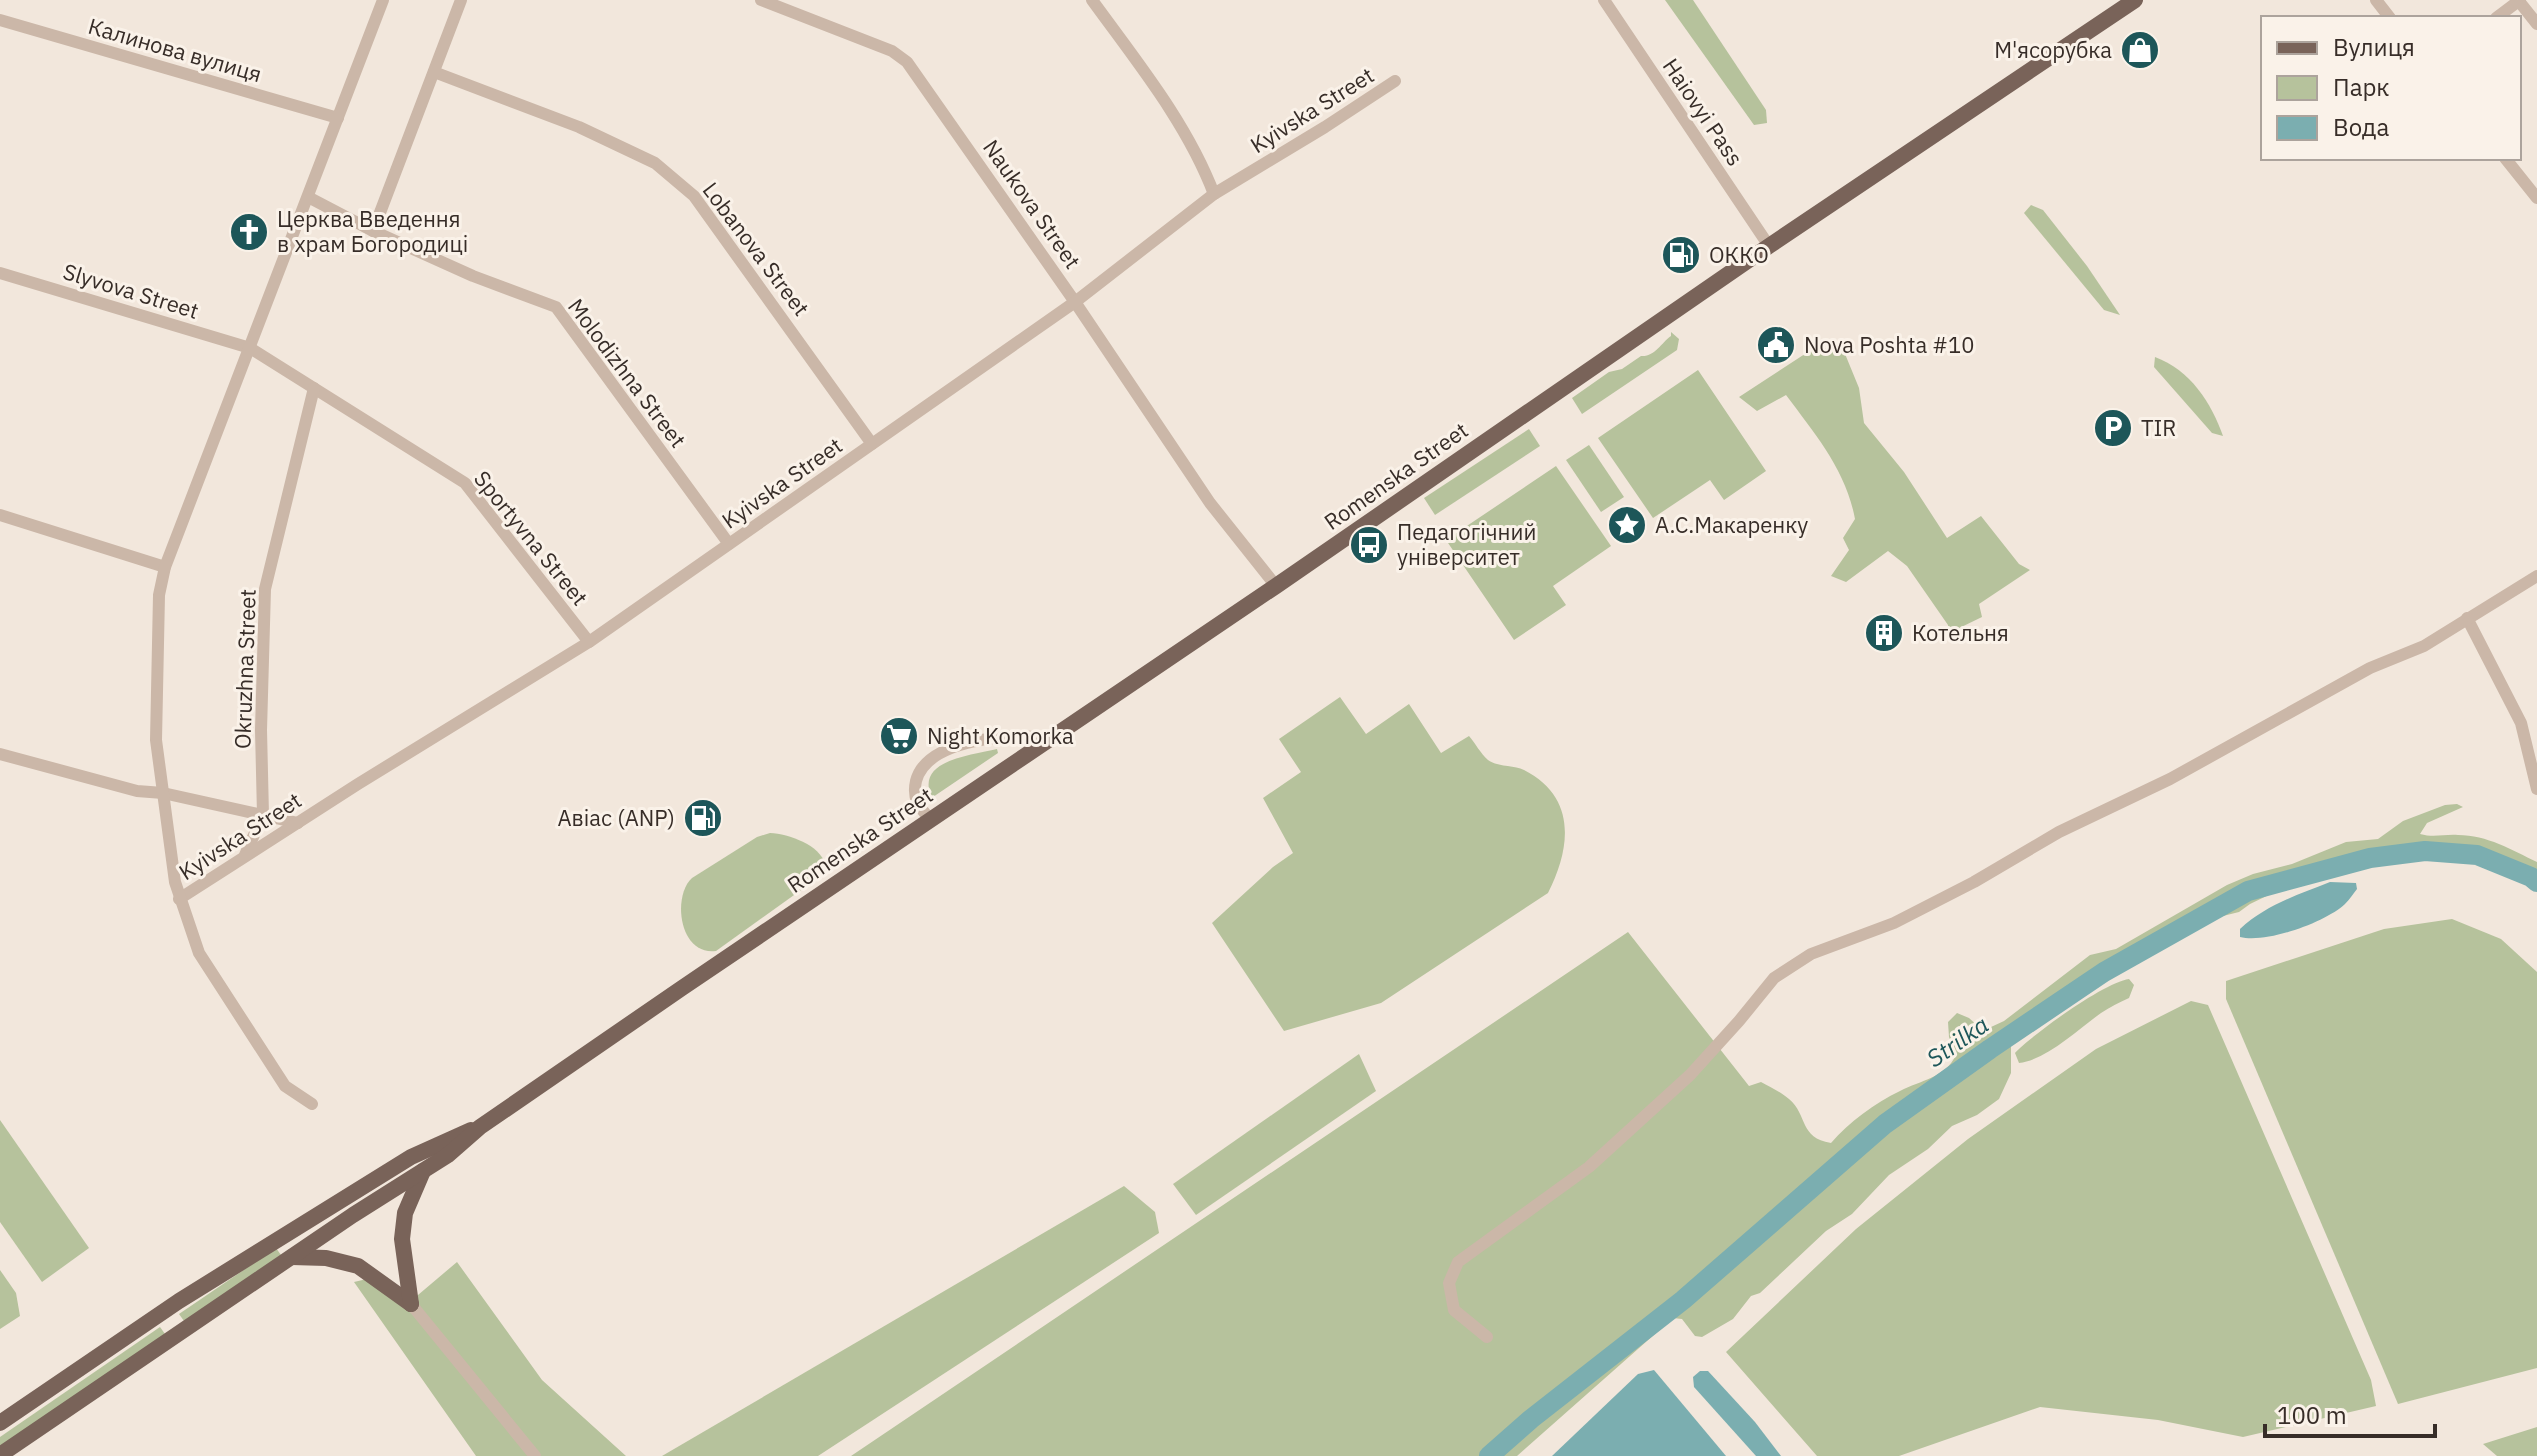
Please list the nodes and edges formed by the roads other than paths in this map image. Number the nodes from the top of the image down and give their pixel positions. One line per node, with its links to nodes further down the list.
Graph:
1 (383, 0): 15 (street)
2 (461, 0): 13 (street)
3 (761, 0): 23 (street, Naukova Street)
4 (1092, 0): 17 (street)
5 (1604, 0): 21 (street, Haiovyi Pass)
6 (2135, 0): 21 (main road, Romenska Street)
7 (2376, 0): 9 (street)
8 (2519, 0): 10 (street); 12 (street)
9 (2388, 16)
10 (2499, 16)
11 (0, 20): 15 (street, Калинова вулиця)
12 (2537, 24)
13 (434, 72): 20 (street); 26 (street, Lobanova Street)
14 (1395, 81): 17 (street, Kyivska Street)
15 (338, 118): 18 (street)
16 (2507, 160): 19 (street)
17 (1214, 194): 23 (street, Kyivska Street)
18 (308, 197): 20 (street, Molodizhna Street); 24 (street)
19 (2537, 198)
20 (373, 231): 28 (street, Molodizhna Street)
21 (1769, 246): 31 (main road, Romenska Street)
22 (0, 273): 24 (street, Slyvova Street)
23 (1075, 302): 26 (street, Kyivska Street); 31 (street, Naukova Street)
24 (250, 348): 25 (street, Slyvova Street); 29 (street)
25 (314, 388): 33 (street, Sportyvna Street); 38 (street, Okruzhna Street)
26 (872, 444): 28 (street, Kyivska Street)
27 (0, 515): 29 (street)
28 (729, 544): 33 (street, Kyivska Street)
29 (165, 567): 37 (street)
30 (2537, 576): 32 (street)
31 (1276, 586): 34 (main road, Romenska Street)
32 (2467, 618): 36 (street); 48 (street)
33 (589, 642): 40 (street, Kyivska Street)
34 (1050, 738): 39 (main road, Romenska Street); 39 (street)
35 (0, 754): 37 (street)
36 (2537, 789)
37 (163, 793): 38 (street); 42 (street)
38 (263, 815): 40 (street); 41 (street, Okruzhna Street)
39 (930, 819): 44 (main road, Romenska Street)
40 (298, 823): 41 (street, Kyivska Street)
41 (245, 856): 42 (street, Kyivska Street)
42 (179, 899): 43 (street)
43 (312, 1104)
44 (480, 1127): 45 (main road); 49 (main road)
45 (423, 1171): 46 (main road); 47 (main road)
46 (292, 1257): 47 (main road); 50 (main road)
47 (411, 1304): 51 (street)
48 (1487, 1337)
49 (0, 1423)
50 (0, 1455)
51 (535, 1456)

